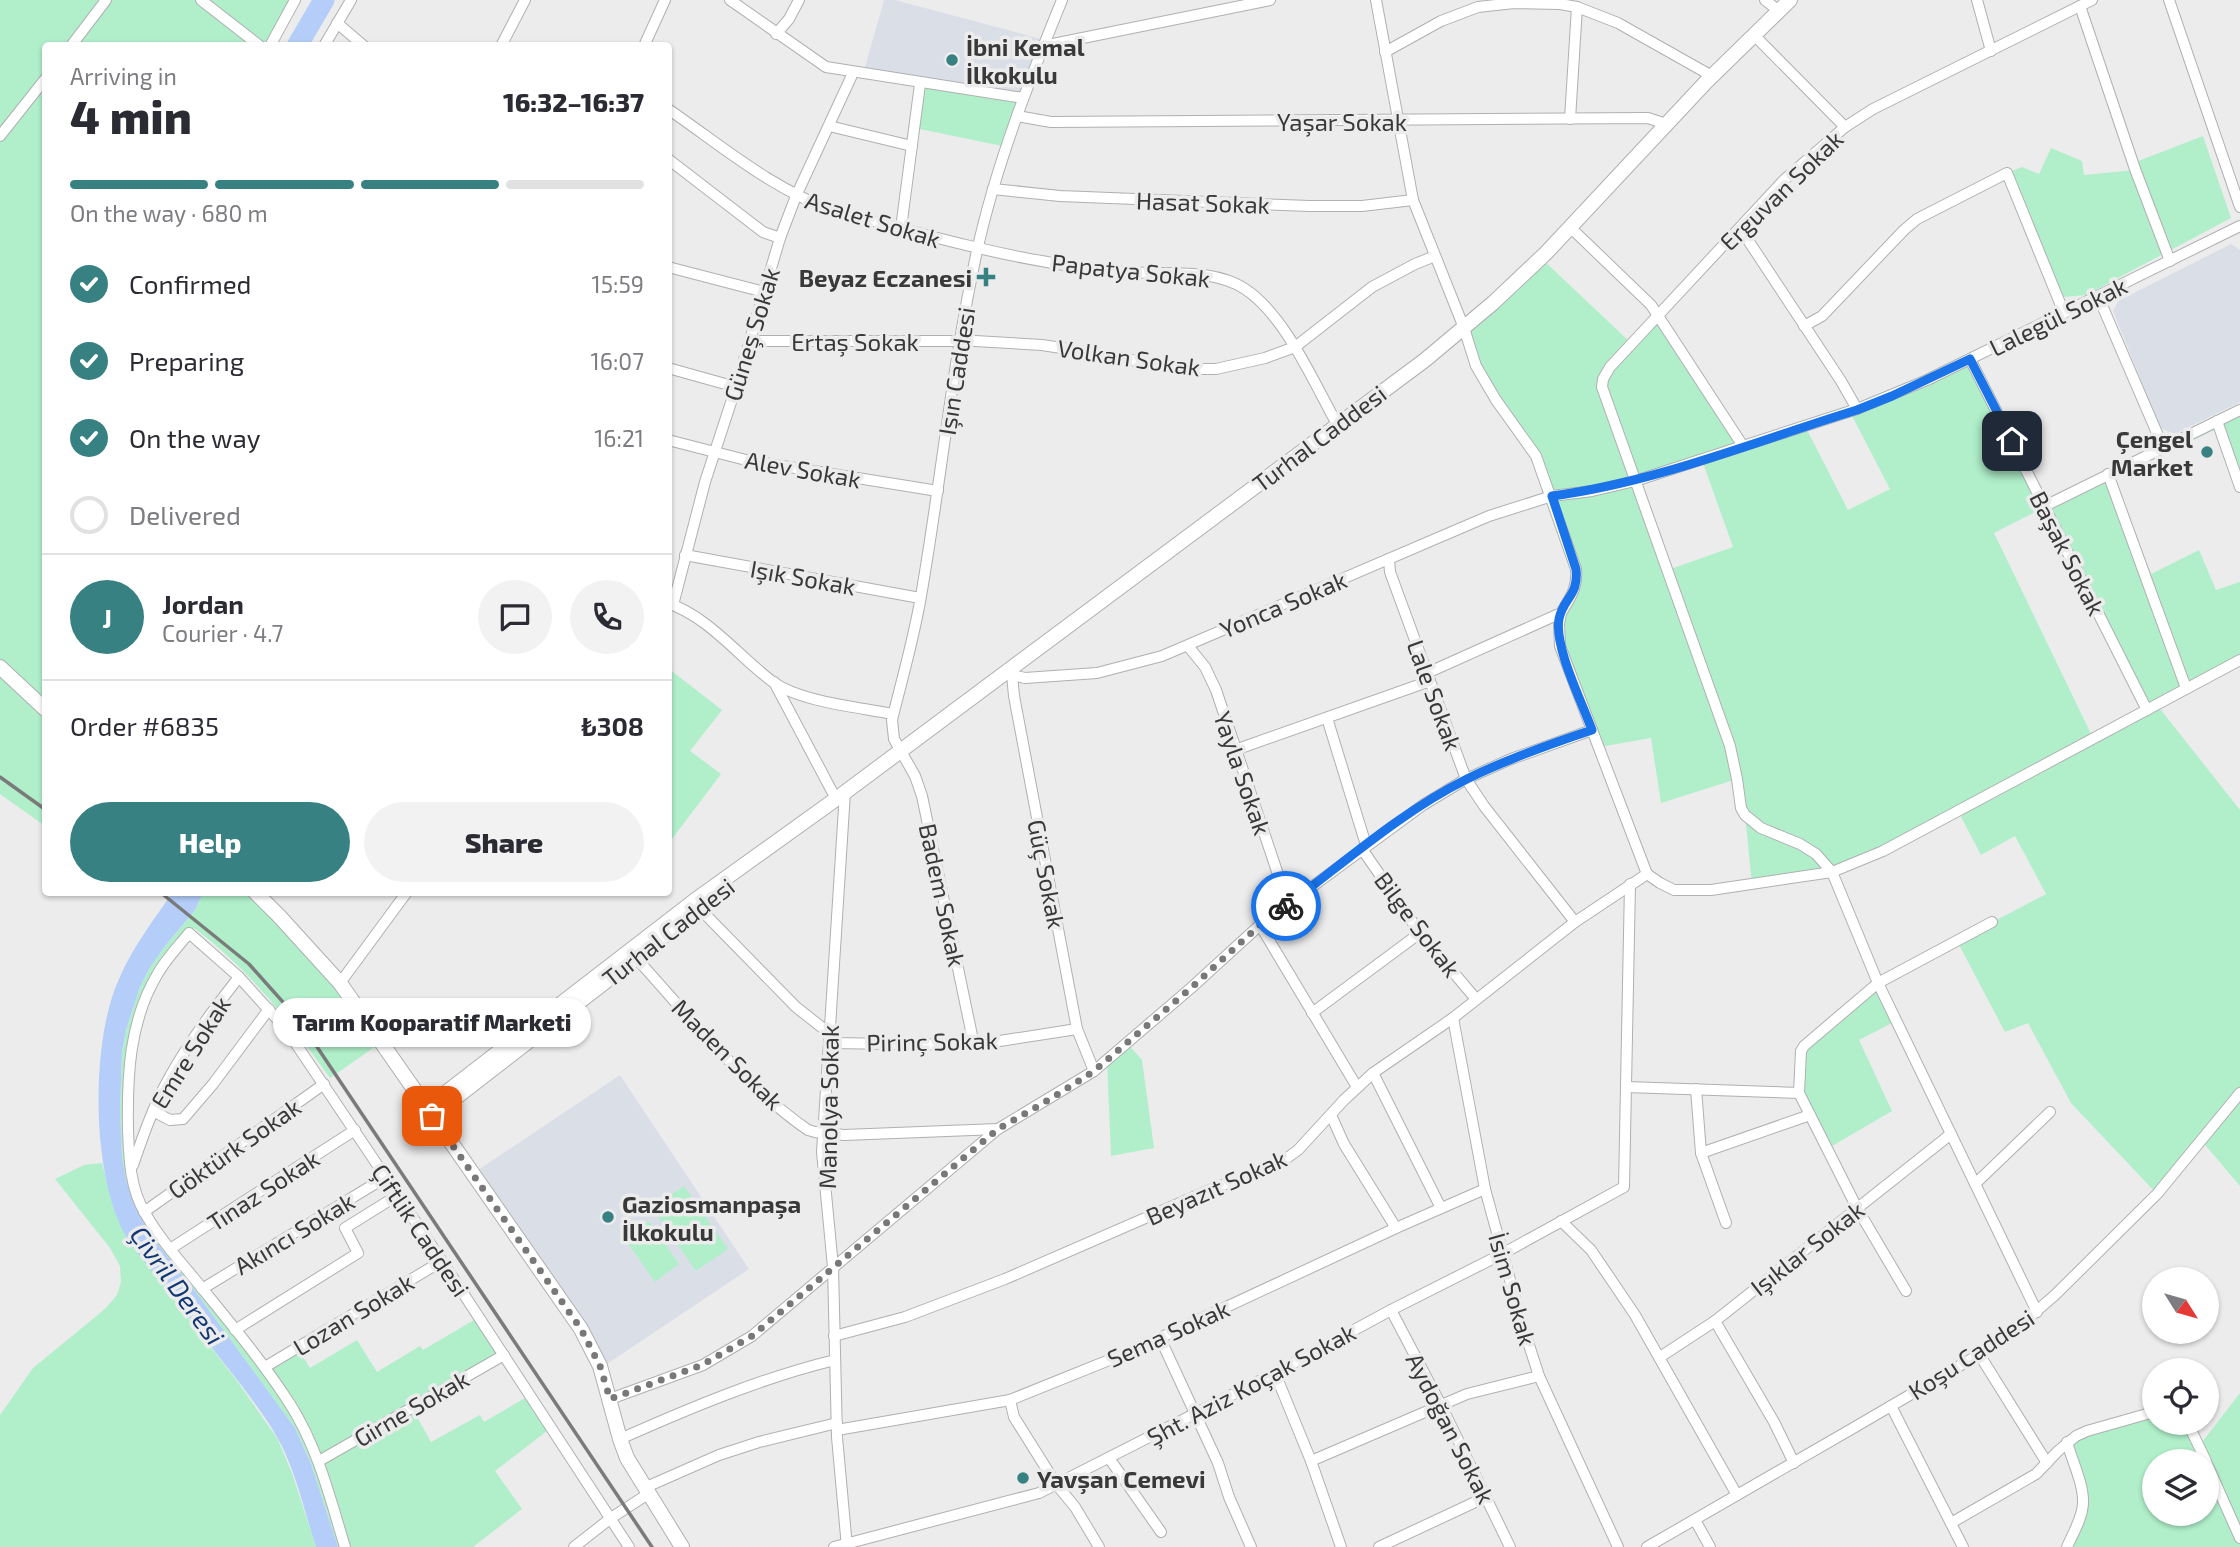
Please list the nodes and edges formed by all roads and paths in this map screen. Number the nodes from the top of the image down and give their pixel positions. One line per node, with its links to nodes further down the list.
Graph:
1 (106, 0): 23 (street)
2 (201, 0): 24 (street)
3 (295, 0): 25 (street)
4 (351, 0): 20 (street)
5 (525, 0): 28 (street)
6 (665, 0): 29 (street)
7 (730, 0): 21 (street)
8 (799, 0): 21 (street)
9 (1062, 0): 30 (street, Işın Caddesi)
10 (1270, 0): 30 (street)
11 (1376, 0): 32 (street)
12 (1765, 0): 19 (street)
13 (1790, 0): 19 (street, Turhal Caddesi)
14 (1977, 0): 31 (street)
15 (2092, 0): 18 (street, Erguvan Sokak)
16 (2169, 0): 51 (street)
17 (1572, 4): 32 (street); 34 (street); 40 (street)
18 (2080, 6): 31 (street, Erguvan Sokak); 59 (street)
19 (1779, 11): 22 (street, Turhal Caddesi)
20 (337, 23): 26 (street); 27 (street)
21 (776, 34): 33 (street)
22 (1754, 36): 34 (street, Turhal Caddesi); 44 (street)
23 (74, 42)
24 (256, 42)
25 (272, 42)
26 (326, 42)
27 (359, 42)
28 (503, 42)
29 (646, 42)
30 (1043, 46): 37 (street, Işın Caddesi)
31 (1991, 51): 44 (street, Erguvan Sokak)
32 (1385, 52): 41 (street)
33 (853, 73): 36 (street); 43 (street, Güneş Sokak)
34 (1712, 76): 42 (street, Turhal Caddesi)
35 (42, 83): 45 (street)
36 (920, 84): 37 (street); 46 (street)
37 (1023, 98): 39 (street, Işın Caddesi)
38 (672, 111): 49 (street, Asalet Sokak)
39 (1017, 116): 41 (street, Yaşar Sokak); 48 (street, Işın Caddesi)
40 (1570, 119): 41 (street, Yaşar Sokak); 42 (street, Yaşar Sokak)
41 (1397, 121): 50 (street)
42 (1666, 124): 54 (street, Turhal Caddesi)
43 (828, 126): 46 (street); 49 (street, Güneş Sokak)
44 (1845, 127): 55 (street, Erguvan Sokak)
45 (0, 136)
46 (912, 146): 53 (street)
47 (672, 162): 56 (street)
48 (993, 189): 50 (street, Hasat Sokak); 57 (street, Işın Caddesi)
49 (796, 196): 53 (street, Asalet Sokak); 56 (street, Güneş Sokak)
50 (1413, 200): 58 (street)
51 (2240, 207)
52 (2240, 226): 59 (street, Lalegül Sokak)
53 (901, 228): 57 (street, Asalet Sokak)
54 (1571, 228): 64 (street); 66 (street, Turhal Caddesi)
55 (1740, 228): 64 (street, Erguvan Sokak); 65 (street)
56 (780, 238): 61 (street, Güneş Sokak)
57 (977, 249): 68 (street, Işın Caddesi); 69 (street, Papatya Sokak)
58 (1435, 256): 66 (street); 69 (street, Volkan Sokak)
59 (2170, 261): 62 (street, Lalegül Sokak)
60 (672, 268): 61 (street)
61 (764, 292): 67 (street, Güneş Sokak)
62 (2098, 296): 63 (street, Lalegül Sokak); 79 (street)
63 (2064, 313): 65 (street); 70 (street, Lalegül Sokak)
64 (1658, 315): 78 (street); 82 (street, Erguvan Sokak)
65 (1804, 326): 73 (street)
66 (1464, 328): 76 (street, Turhal Caddesi); 85 (street)
67 (750, 341): 68 (street, Ertaş Sokak); 72 (street, Güneş Sokak)
68 (960, 342): 69 (street, Volkan Sokak); 84 (street, Işın Caddesi)
69 (1295, 347): 76 (street, Papatya Sokak)
70 (1970, 359): 73 (street, Lalegül Sokak); 86 (street, Başak Sokak)
71 (672, 369): 72 (street)
72 (736, 387): 80 (street, Güneş Sokak)
73 (1857, 410): 78 (street, Lalegül Sokak)
74 (2240, 411): 75 (street)
75 (2217, 421): 79 (street); 83 (street)
76 (1337, 424): 96 (street, Turhal Caddesi)
77 (672, 441): 80 (street, Alev Sokak)
78 (1743, 446): 82 (street, Lalegül Sokak)
79 (2163, 447): 81 (street)
80 (713, 453): 84 (street, Alev Sokak); 87 (street, Güneş Sokak)
81 (2108, 474): 86 (street); 100 (street)
82 (1635, 481): 85 (street, Lalegül Sokak); 113 (street)
83 (2240, 487)
84 (938, 491): 89 (street, Işın Caddesi)
85 (1552, 496): 88 (street, Yonca Sokak); 92 (street)
86 (2045, 506): 102 (street, Başak Sokak)
87 (685, 555): 89 (street, Işık Sokak); 90 (street, Güneş Sokak)
88 (1389, 559): 93 (street, Yonca Sokak); 97 (street, Lale Sokak)
89 (920, 598): 103 (street, Işın Caddesi)
90 (672, 600)
91 (672, 605): 99 (street)
92 (1561, 613): 97 (street); 106 (street)
93 (1188, 646): 96 (street, Yonca Sokak); 108 (street, Yayla Sokak)
94 (2240, 660): 100 (street)
95 (0, 667): 101 (street)
96 (1010, 672): 107 (street, Turhal Caddesi); 132 (street, Güç Sokak)
97 (1428, 677): 105 (street); 109 (street, Lale Sokak)
98 (0, 680): 104 (street)
99 (774, 682): 103 (street); 110 (street)
100 (2186, 688): 102 (street)
101 (42, 706)
102 (2147, 710): 113 (street)
103 (893, 714): 107 (street, Işın Caddesi)
104 (42, 715)
105 (1327, 718): 108 (street); 112 (street, Bilge Sokak)
106 (1592, 730): 109 (street); 114 (street)
107 (900, 750): 110 (street, Turhal Caddesi); 134 (street, Badem Sokak)
108 (1235, 750): 118 (street, Yayla Sokak)
109 (1466, 779): 112 (street); 120 (street, Lale Sokak)
110 (840, 795): 111 (street, Turhal Caddesi); 133 (street, Manolya Sokak)
111 (803, 823): 119 (street, Turhal Caddesi); 144 (street, Turhal Caddesi)
112 (1364, 847): 118 (street); 123 (street, Bilge Sokak)
113 (1832, 872): 114 (street); 127 (street)
114 (1647, 874): 115 (street, Beyazıt Sokak)
115 (1630, 884): 120 (street, Beyazıt Sokak); 139 (street)
116 (259, 896): 126 (street)
117 (405, 896): 126 (street)
118 (1288, 904): 122 (street)
119 (700, 909): 124 (street, Turhal Caddesi); 133 (street)
120 (1575, 922): 128 (street, Beyazıt Sokak)
121 (1992, 922): 127 (street)
122 (1260, 925): 130 (street); 135 (street)
123 (1420, 933): 128 (street, Bilge Sokak); 130 (street)
124 (636, 958): 144 (street, Turhal Caddesi); 150 (street, Maden Sokak)
125 (239, 977): 129 (street, Çiftlik Caddesi); 143 (street, Emre Sokak); 153 (street, Çiftlik Caddesi)
126 (340, 983): 144 (street)
127 (1878, 983): 141 (street); 151 (street)
128 (1476, 999): 131 (street, Beyazıt Sokak)
129 (268, 1009): 137 (street, Çiftlik Caddesi); 143 (street)
130 (1312, 1013): 138 (street)
131 (1453, 1018): 136 (street, Beyazıt Sokak); 156 (street, İsim Sokak)
132 (1077, 1029): 134 (street, Pirinç Sokak); 135 (street, Güç Sokak)
133 (829, 1038): 134 (street, Pirinç Sokak); 150 (street, Manolya Sokak)
134 (974, 1045)
135 (1094, 1071): 148 (street)
136 (1373, 1073): 138 (street, Beyazıt Sokak); 158 (street)
137 (324, 1084): 149 (street, Çiftlik Caddesi); 160 (street, Göktürk Sokak)
138 (1357, 1087): 146 (street, Beyazıt Sokak)
139 (1626, 1087): 140 (street); 161 (street, Şht. Aziz Koçak Sokak)
140 (1696, 1089): 141 (street); 152 (street)
141 (1798, 1093): 147 (street)
142 (2240, 1093): 171 (street, Koşu Caddesi)
143 (153, 1111): 153 (street, Emre Sokak)
144 (429, 1112): 183 (street)
145 (2050, 1112): 155 (street)
146 (1331, 1115): 163 (street); 174 (street, Beyazıt Sokak)
147 (1810, 1115): 152 (street); 159 (street)
148 (998, 1129): 150 (street, Maden Sokak); 167 (street)
149 (355, 1130): 154 (street, Çiftlik Caddesi); 164 (street, Tınaz Sokak)
150 (822, 1133): 167 (street, Manolya Sokak)
151 (1951, 1134): 155 (street); 159 (street, Işıklar Sokak)
152 (1701, 1153): 162 (street)
153 (131, 1170): 160 (street)
154 (386, 1177): 157 (street, Çiftlik Caddesi); 168 (street, Akıncı Sokak)
155 (1975, 1184): 171 (street)
156 (1485, 1189): 158 (street, Sema Sokak); 165 (street, İsim Sokak)
157 (398, 1195): 166 (street, Çiftlik Caddesi); 173 (street)
158 (1441, 1208): 163 (street, Sema Sokak)
159 (1857, 1208): 169 (street); 172 (street, Işıklar Sokak)
160 (144, 1212): 164 (street)
161 (1561, 1222): 165 (street, Şht. Aziz Koçak Sokak); 178 (street)
162 (1726, 1223)
163 (1396, 1228): 175 (street, Sema Sokak)
164 (170, 1249): 168 (street)
165 (1502, 1254): 170 (street, Şht. Aziz Koçak Sokak); 182 (street, İsim Sokak)
166 (442, 1261): 177 (street, Çiftlik Caddesi); 180 (street, Lozan Sokak)
167 (833, 1267): 174 (street, Manolya Sokak); 183 (street)
168 (202, 1289): 173 (street)
169 (1906, 1291)
170 (1391, 1310): 181 (street, Şht. Aziz Koçak Sokak); 185 (street, Aydoğan Sokak)
171 (2037, 1312): 176 (street, Koşu Caddesi)
172 (1715, 1321): 178 (street, Işıklar Sokak); 195 (street)
173 (235, 1330): 180 (street)
174 (834, 1336): 179 (street, Manolya Sokak)
175 (1160, 1338): 184 (street, Sema Sokak); 187 (street)
176 (1979, 1354): 186 (street, Koşu Caddesi); 196 (street)
177 (504, 1355): 193 (street, Girne Sokak); 202 (street, Çiftlik Caddesi)
178 (1660, 1357): 200 (street)
179 (835, 1360): 189 (street, Manolya Sokak); 190 (street)
180 (265, 1367): 193 (street)
181 (1275, 1373): 187 (street, Şht. Aziz Koçak Sokak); 194 (street)
182 (1539, 1376): 185 (street); 218 (street, İsim Sokak)
183 (610, 1399): 190 (street)
184 (1010, 1400): 189 (street, Sema Sokak); 197 (street)
185 (1441, 1405): 194 (street); 201 (street, Aydoğan Sokak)
186 (1891, 1406): 195 (street, Koşu Caddesi); 204 (street)
187 (1194, 1414): 192 (street, Şht. Aziz Koçak Sokak); 214 (street)
188 (2142, 1415): 191 (street)
189 (837, 1426): 198 (street, Sema Sokak); 207 (street, Manolya Sokak)
190 (620, 1440): 198 (street)
191 (2067, 1442): 196 (street); 222 (street)
192 (1109, 1458): 197 (street, Şht. Aziz Koçak Sokak); 205 (street)
193 (319, 1461): 208 (street)
194 (1311, 1461): 215 (street)
195 (1794, 1463): 200 (street, Koşu Caddesi)
196 (2047, 1463): 204 (street)
197 (1056, 1484): 207 (street, Şht. Aziz Koçak Sokak); 213 (street)
198 (646, 1491): 202 (street, Sema Sokak); 211 (street)
199 (2219, 1491): 206 (street)
200 (1737, 1495): 203 (street, Koşu Caddesi)
201 (1486, 1497): 216 (street); 217 (street, Aydoğan Sokak)
202 (611, 1518): 209 (street, Sema Sokak); 210 (street, Çiftlik Caddesi)
203 (1695, 1520): 219 (street, Koşu Caddesi); 220 (street)
204 (1951, 1523): 221 (street)
205 (1161, 1532)
206 (2240, 1538)
207 (846, 1545): 212 (street, Şht. Aziz Koçak Sokak)
208 (345, 1547)
209 (574, 1547)
210 (629, 1547)
211 (682, 1547)
212 (834, 1547)
213 (1099, 1547)
214 (1251, 1547)
215 (1342, 1547)
216 (1379, 1547)
217 (1510, 1547)
218 (1618, 1547)
219 (1647, 1547)
220 (1710, 1547)
221 (1963, 1547)
222 (2067, 1547)

